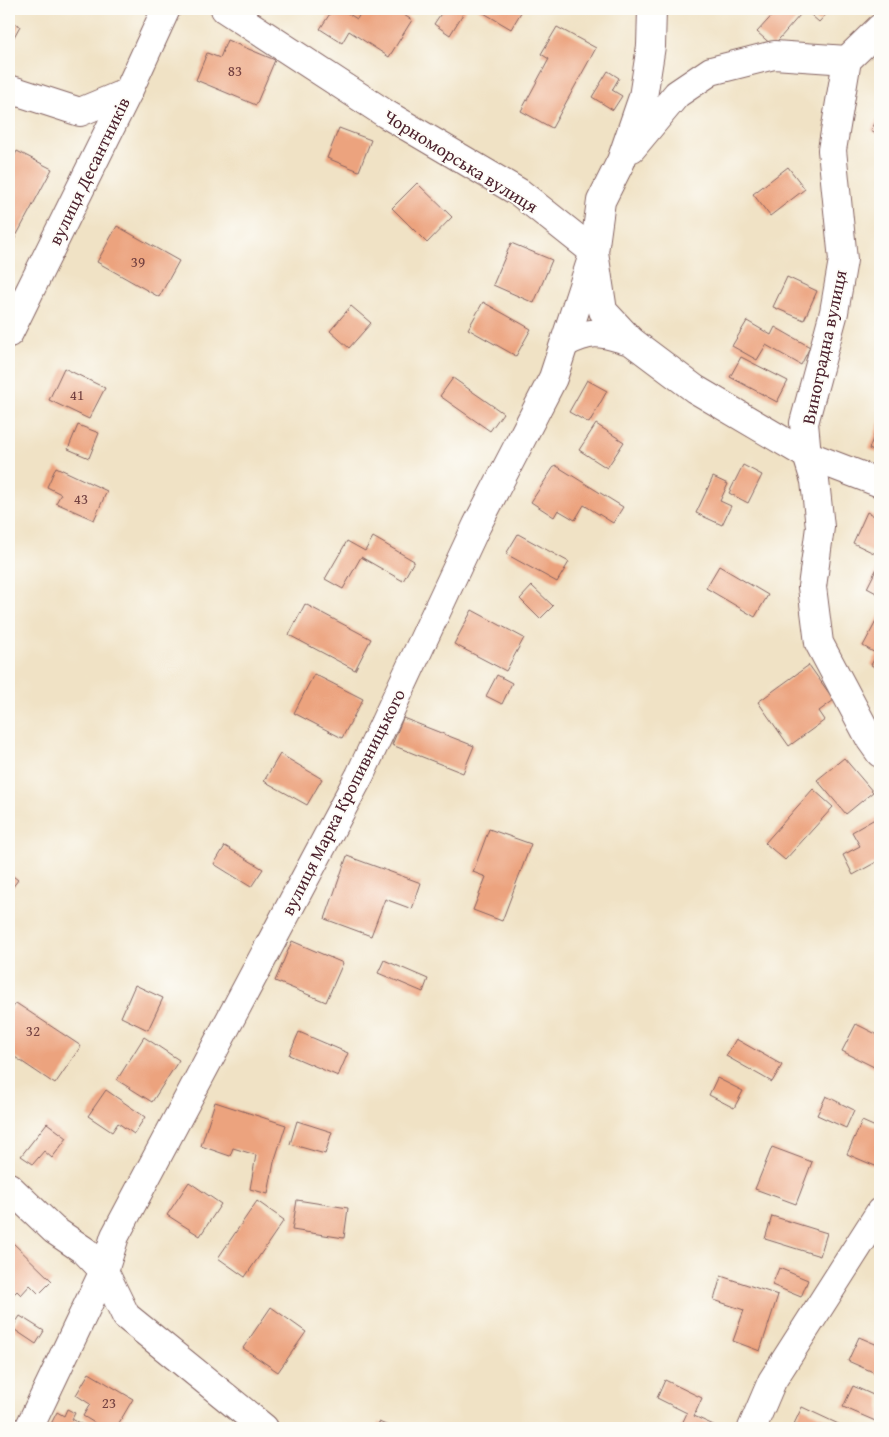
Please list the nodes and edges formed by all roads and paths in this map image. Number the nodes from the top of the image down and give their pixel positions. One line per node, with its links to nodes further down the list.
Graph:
1 (166, 9): 7 (street, вулиця Десантників)
2 (225, 9): 9 (street, Чорноморська вулиця)
3 (652, 9): 8 (street)
4 (880, 28): 5 (street)
5 (846, 60): 8 (street); 13 (street, Виноградна вулиця)
6 (9, 89): 7 (street)
7 (128, 92): 10 (street, вулиця Десантників)
8 (621, 161): 9 (street, вулиця Марка Кропивницького)
9 (594, 252): 11 (street); 12 (street, вулиця Марка Кропивницького)
10 (9, 333)
11 (631, 341): 12 (street); 13 (street)
12 (565, 343): 18 (street, вулиця Марка Кропивницького)
13 (807, 455): 14 (street); 15 (street, Виноградна вулиця)
14 (880, 483)
15 (880, 753)
16 (9, 1187): 18 (street)
17 (880, 1212): 21 (street)
18 (104, 1271): 19 (street, вулиця Марка Кропивницького); 20 (street)
19 (29, 1428)
20 (264, 1428)
21 (752, 1428)

